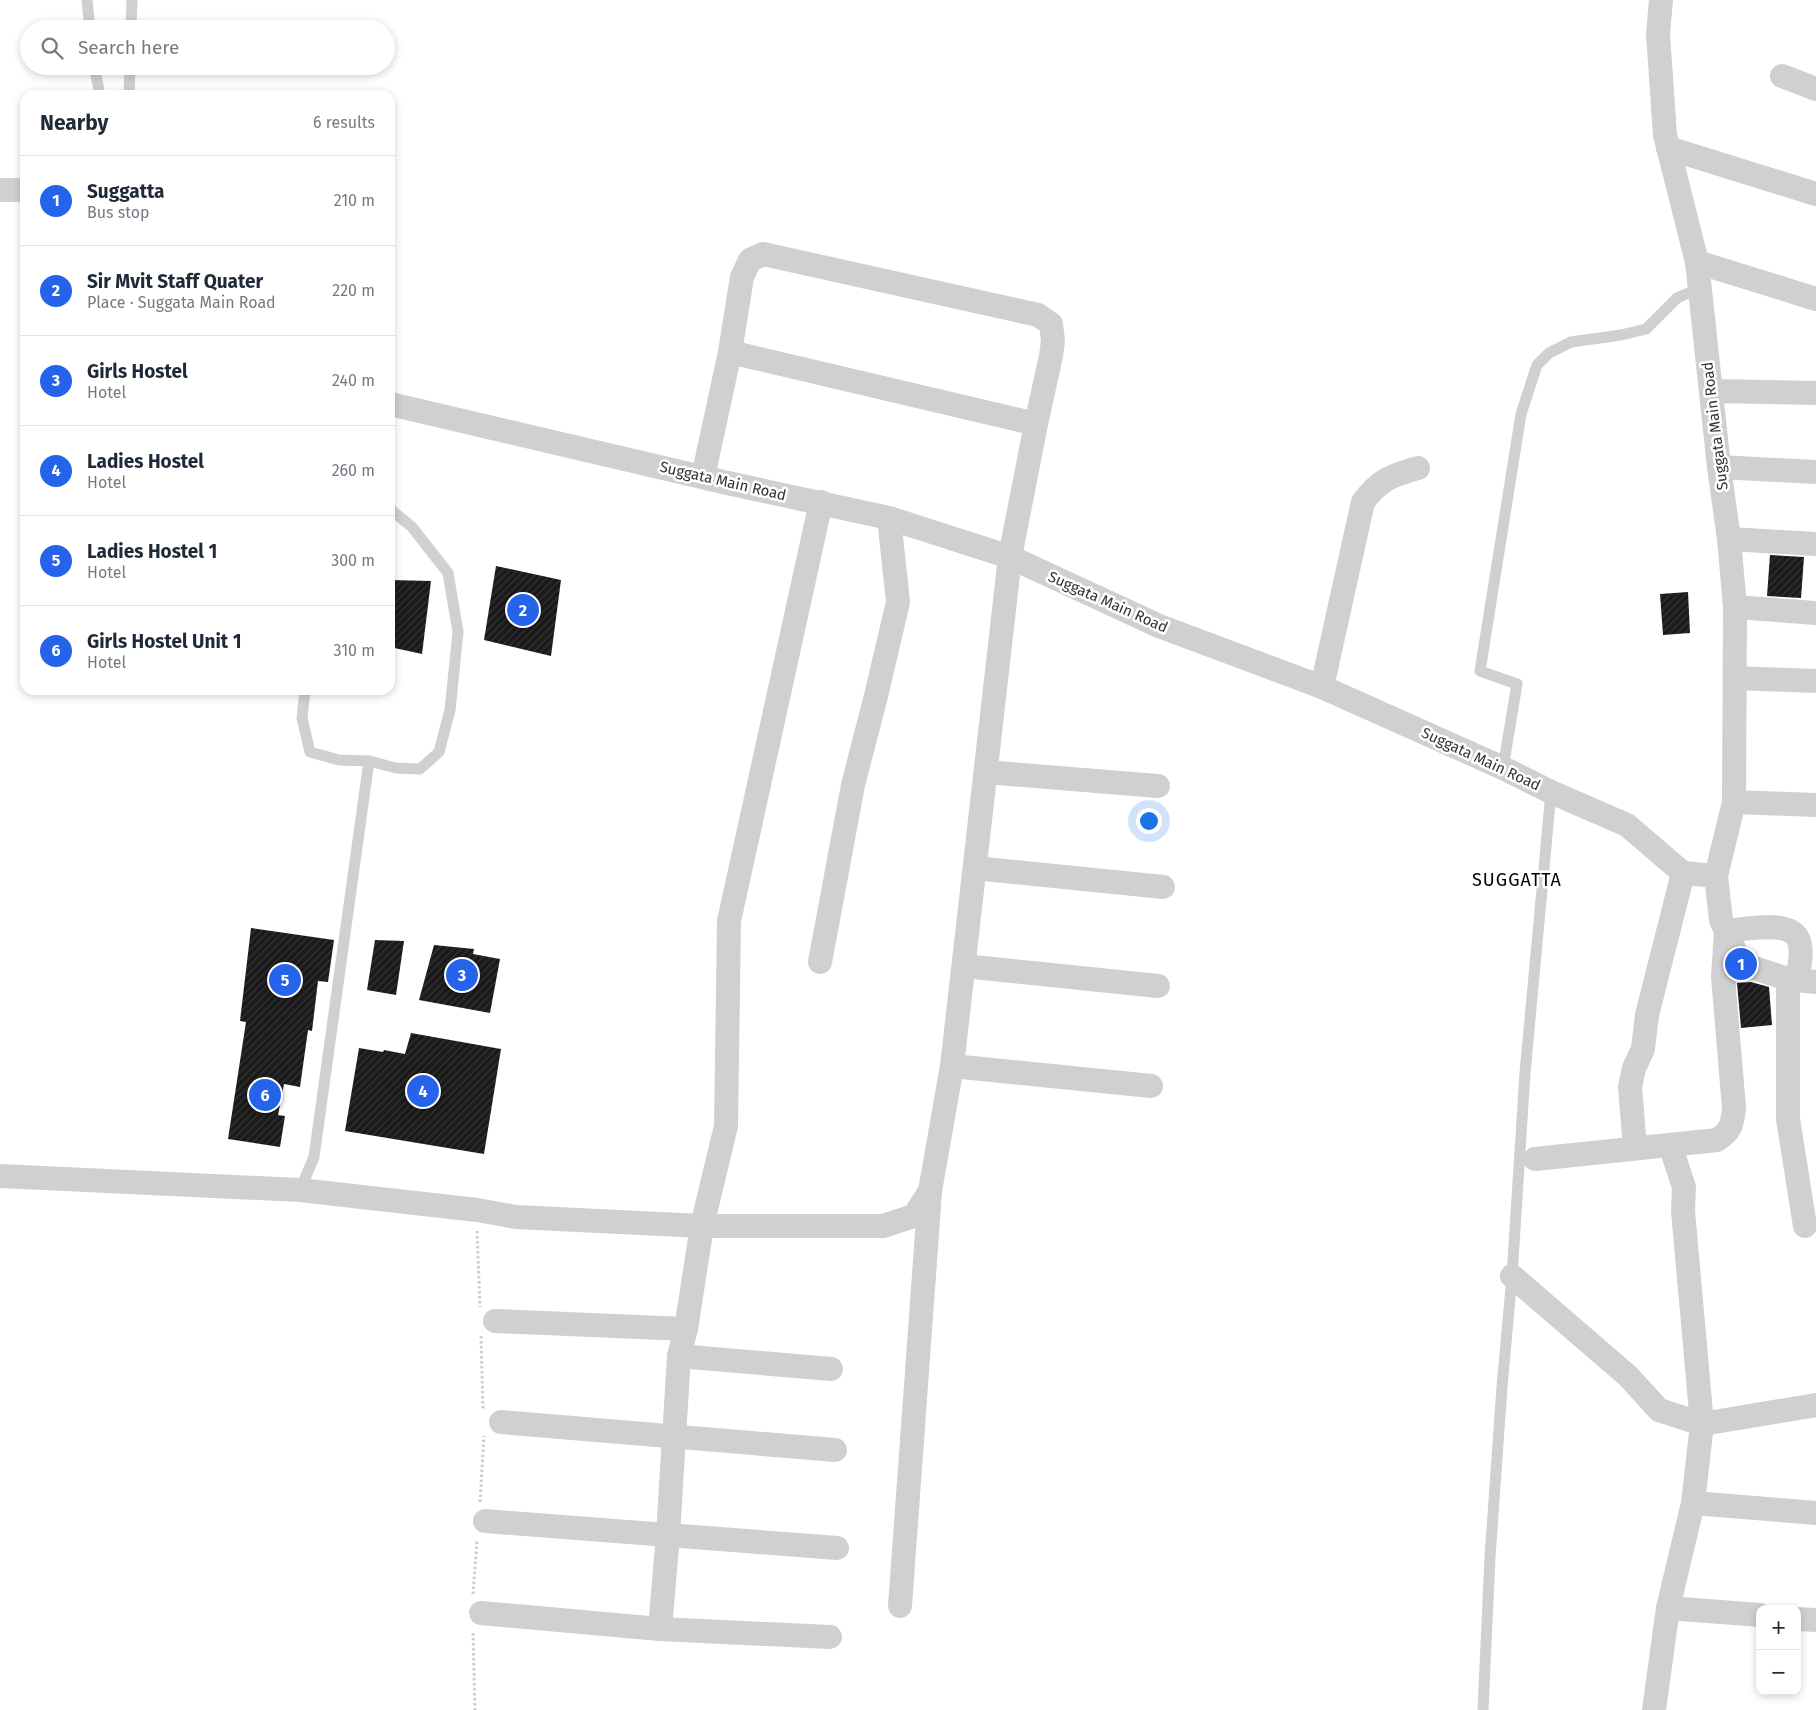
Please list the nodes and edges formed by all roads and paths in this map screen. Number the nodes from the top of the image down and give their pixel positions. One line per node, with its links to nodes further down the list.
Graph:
1 (88, 0): 4 (lane)
2 (132, 0): 5 (lane)
3 (1661, 0): 12 (street, Suggata Main Road)
4 (89, 20)
5 (131, 20)
6 (96, 75): 10 (lane)
7 (130, 75): 11 (lane)
8 (1782, 76): 9 (street)
9 (1816, 89)
10 (99, 90)
11 (129, 90)
12 (1668, 148): 15 (street); 16 (street, Suggata Main Road)
13 (0, 190): 14 (street)
14 (20, 190)
15 (1816, 194)
16 (1697, 262): 17 (street, Suggata Main Road); 18 (street)
17 (1700, 288): 20 (street, Suggata Main Road); 41 (lane)
18 (1816, 299)
19 (730, 352): 23 (street); 23 (street); 27 (street)
20 (1711, 391): 21 (street); 25 (street, Suggata Main Road)
21 (1816, 393)
22 (395, 405): 27 (street, Suggata Main Road)
23 (1036, 424): 33 (street)
24 (1418, 468): 38 (street)
25 (1719, 468): 26 (street); 31 (street, Suggata Main Road)
26 (1816, 472)
27 (703, 477): 28 (street, Suggata Main Road)
28 (821, 502): 30 (street, Suggata Main Road); 65 (street)
29 (395, 513): 40 (lane)
30 (889, 518): 33 (street, Suggata Main Road); 52 (street)
31 (1730, 540): 32 (street); 34 (street, Suggata Main Road)
32 (1816, 544)
33 (1010, 557): 38 (street, Suggata Main Road); 42 (street)
34 (1735, 607): 35 (street); 36 (street, Suggata Main Road)
35 (1816, 613)
36 (1735, 678): 37 (street); 45 (street, Suggata Main Road)
37 (1816, 682)
38 (1322, 687): 41 (street, Suggata Main Road)
39 (304, 695): 40 (lane)
40 (369, 761): 62 (lane)
41 (1503, 768): 44 (street, Suggata Main Road)
42 (986, 772): 43 (street); 47 (street)
43 (1158, 786)
44 (1551, 792): 48 (street, Suggata Main Road); 67 (lane)
45 (1734, 802): 46 (street); 49 (street, Suggata Main Road)
46 (1816, 805)
47 (975, 868): 50 (street); 53 (street)
48 (1683, 873): 49 (street); 59 (street)
49 (1716, 876): 51 (street)
50 (1163, 887)
51 (1726, 931): 54 (street); 54 (street); 58 (street)
52 (820, 962)
53 (964, 966): 55 (street); 56 (street)
54 (1800, 980): 66 (street)
55 (1158, 986)
56 (952, 1066): 57 (street); 63 (street)
57 (1151, 1086)
58 (1670, 1145): 59 (street); 74 (street)
59 (1635, 1148): 60 (street)
60 (1534, 1159)
61 (0, 1176): 62 (street)
62 (300, 1190): 64 (street)
63 (930, 1191): 65 (street); 82 (street)
64 (477, 1210): 65 (street); 68 (path)
65 (702, 1226): 69 (street)
66 (1805, 1226)
67 (1512, 1276): 74 (street); 91 (lane)
68 (485, 1320): 69 (street); 73 (path)
69 (686, 1329): 70 (street)
70 (679, 1356): 71 (street); 75 (street)
71 (831, 1369)
72 (1816, 1405): 74 (street)
73 (490, 1423): 75 (street); 79 (path)
74 (1702, 1424): 77 (street)
75 (675, 1437): 76 (street); 80 (street)
76 (836, 1450)
77 (1693, 1503): 78 (street); 83 (street)
78 (1816, 1513)
79 (481, 1520): 80 (street); 84 (path)
80 (668, 1535): 81 (street); 88 (street)
81 (836, 1548)
82 (900, 1606)
83 (1668, 1608): 85 (street); 92 (street)
84 (476, 1615): 88 (street); 90 (path)
85 (1756, 1616)
86 (1801, 1618): 87 (street)
87 (1816, 1620)
88 (660, 1629): 89 (street)
89 (830, 1637)
90 (475, 1710)
91 (1483, 1710)
92 (1656, 1710)

